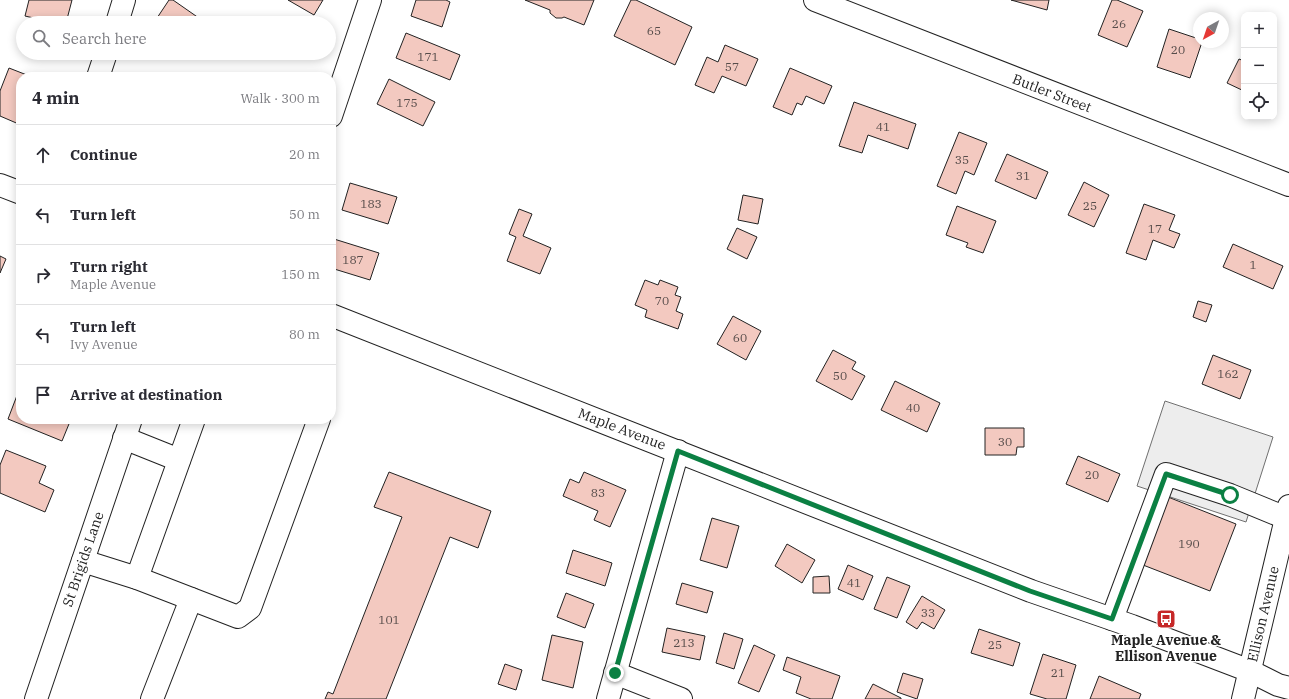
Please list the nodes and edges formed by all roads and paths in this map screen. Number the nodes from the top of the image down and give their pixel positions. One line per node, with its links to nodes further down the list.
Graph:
1 (124, 0): 4 (street)
2 (370, 0): 7 (street)
3 (815, 0): 9 (street, Butler Street)
4 (119, 16)
5 (104, 60): 6 (street)
6 (100, 72)
7 (336, 101)
8 (0, 185): 10 (street)
9 (1289, 185)
10 (16, 191)
11 (336, 317): 15 (street, Maple Avenue)
12 (192, 424): 16 (street)
13 (317, 424): 20 (street)
14 (128, 428): 16 (street); 18 (street, St Brigids Lane)
15 (678, 451): 21 (street, Maple Avenue); 23 (street)
16 (179, 460): 19 (street)
17 (1288, 512): 21 (street); 22 (street, Ellison Avenue)
18 (83, 561): 19 (street); 25 (street, St Brigids Lane)
19 (137, 578): 20 (street)
20 (191, 599): 26 (street)
21 (1112, 619): 22 (street, Maple Avenue)
22 (1250, 671): 24 (street, Maple Avenue); 29 (street, Ellison Avenue)
23 (615, 673): 27 (street); 28 (street)
24 (1289, 688)
25 (36, 699)
26 (152, 699)
27 (608, 699)
28 (681, 699)
29 (1243, 699)

